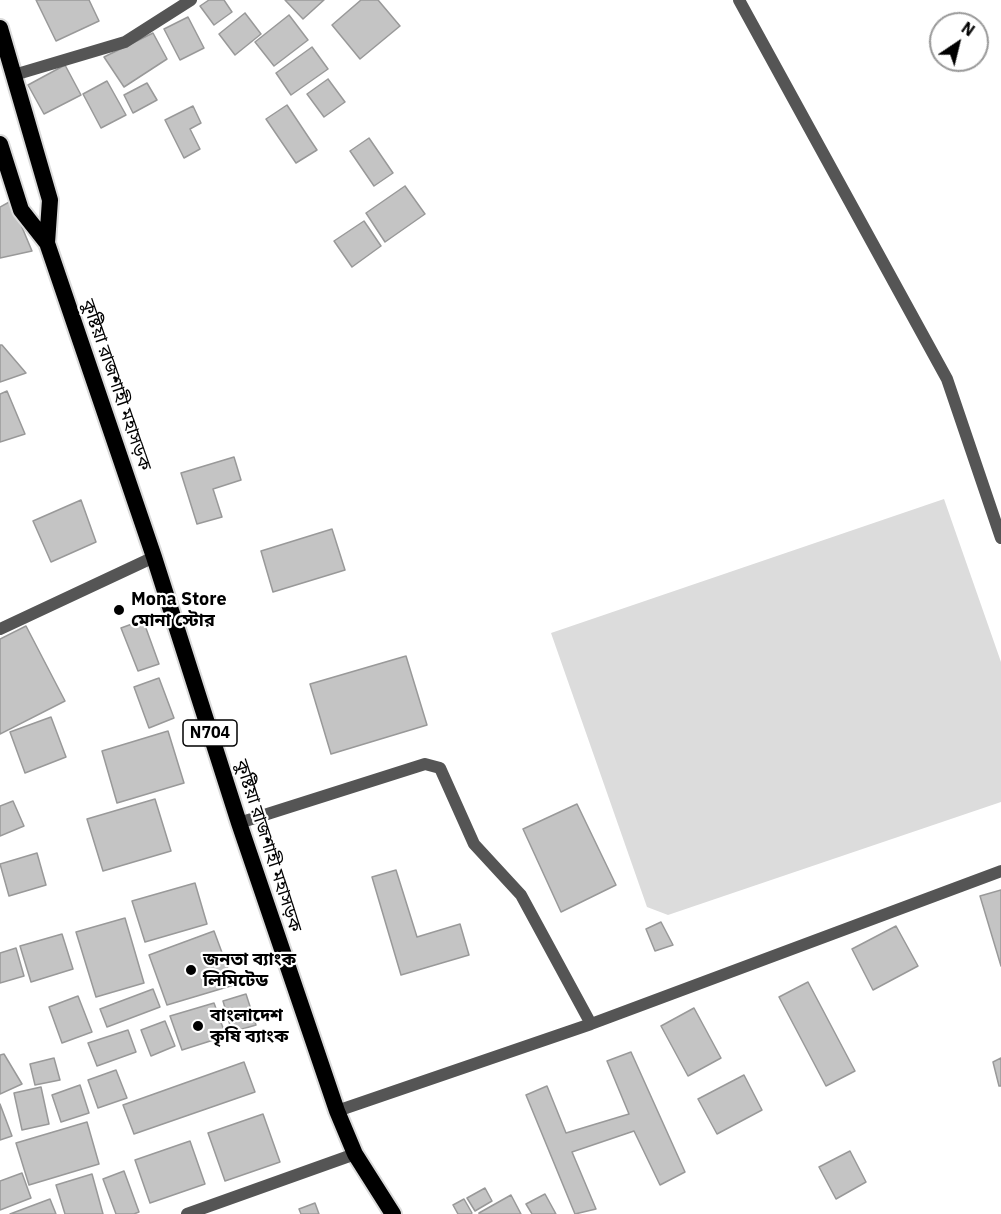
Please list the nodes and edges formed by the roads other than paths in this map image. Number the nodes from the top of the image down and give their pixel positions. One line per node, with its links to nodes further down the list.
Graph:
1 (191, 0): 4 (street)
2 (739, 0): 7 (street)
3 (0, 28): 4 (highway, কুষ্টিয়া রাজশাহী মহাসড়ক / N704)
4 (14, 75): 6 (highway, কুষ্টিয়া রাজশাহী মহাসড়ক / N704)
5 (0, 144): 6 (highway, কুষ্টিয়া রাজশাহী মহাসড়ক / N704)
6 (46, 243): 8 (highway, কুষ্টিয়া রাজশাহী মহাসড়ক / N704)
7 (1001, 538)
8 (154, 557): 9 (street); 10 (highway, কুষ্টিয়া রাজশাহী মহাসড়ক / N704)
9 (0, 628)
10 (239, 823): 12 (street); 13 (highway, কুষ্টিয়া রাজশাহী মহাসড়ক / N704)
11 (1001, 871): 12 (street)
12 (591, 1024): 13 (street)
13 (337, 1111): 14 (highway, কুষ্টিয়া রাজশাহী মহাসড়ক / N704)
14 (355, 1154): 15 (street); 16 (highway, কুষ্টিয়া রাজশাহী মহাসড়ক / N704)
15 (188, 1214)
16 (393, 1214)

